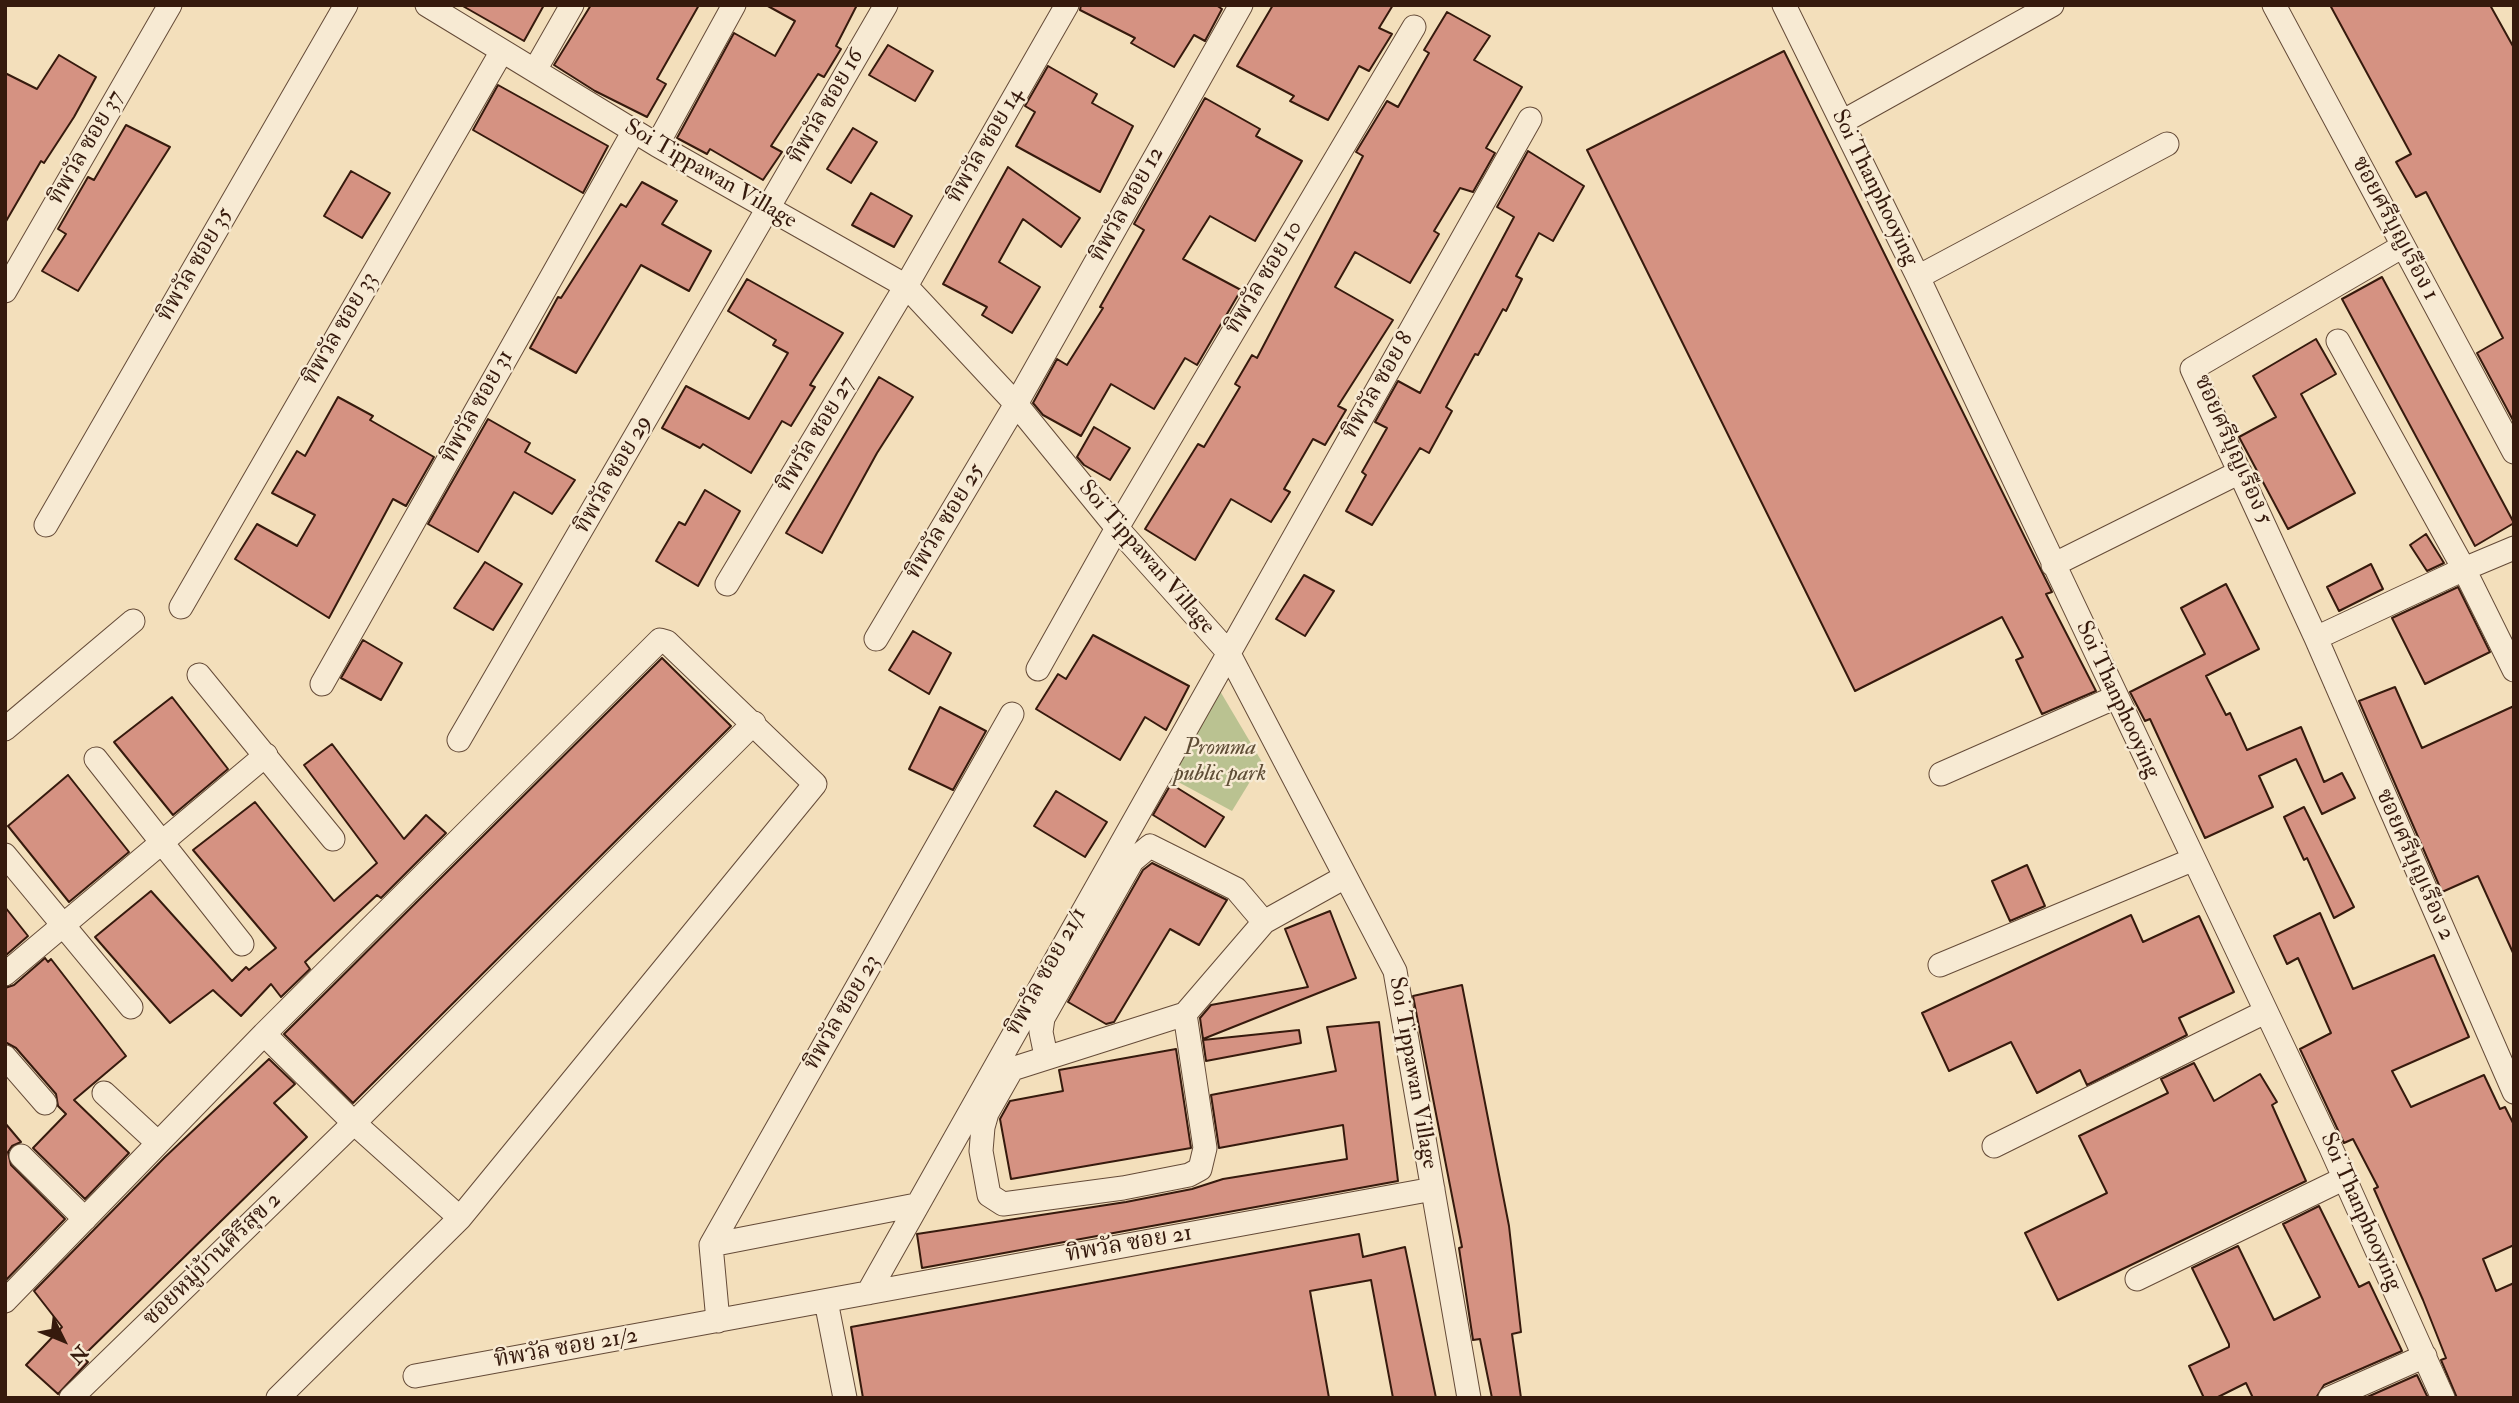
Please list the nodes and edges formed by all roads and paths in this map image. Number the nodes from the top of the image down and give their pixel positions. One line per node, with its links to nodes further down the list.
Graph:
1 (170, 5): 24 (street, ทิพวัล ซอย 37)
2 (346, 5): 29 (street, ทิพวัล ซอย 35)
3 (427, 5): 13 (street, Soi Tippawan Village)
4 (572, 5): 14 (street)
5 (734, 5): 19 (street)
6 (886, 5): 20 (street, ทิพวัล ซอย 16)
7 (1067, 5): 23 (street, ทิพวัล ซอย 14)
8 (1241, 5): 26 (street, ทิพวัล ซอย 12)
9 (1784, 5): 16 (street, Soi Thanphooying)
10 (2052, 5): 16 (street)
11 (2274, 5): 21 (street, ซอยศรีบุญเรือง 1)
12 (1414, 27): 30 (street, ทิพวัล ซอย 10)
13 (502, 51): 14 (street, Soi Tippawan Village); 35 (street, ทิพวัล ซอย 33)
14 (535, 70): 17 (street, Soi Tippawan Village)
15 (1530, 119): 39 (street, ทิพวัล ซอย 8)
16 (1842, 122): 22 (street, Soi Thanphooying)
17 (634, 131): 19 (street, Soi Tippawan Village); 43 (street, ทิพวัล ซอย 31)
18 (2167, 144): 22 (street)
19 (657, 145): 20 (street, Soi Tippawan Village)
20 (769, 209): 23 (street, Soi Tippawan Village); 48 (street, ทิพวัล ซอย 29)
21 (2403, 246): 27 (street, ซอยศรีบุญเรือง 1); 28 (street, ซอยศรีบุญเรือง 5)
22 (1918, 277): 32 (street, Soi Thanphooying)
23 (906, 286): 26 (street, Soi Tippawan Village); 34 (street, ทิพวัล ซอย 27)
24 (5, 291)
25 (2338, 341): 33 (street)
26 (1016, 404): 30 (street, Soi Tippawan Village); 38 (street, ทิพวัล ซอย 25)
27 (2514, 452)
28 (2240, 472): 32 (street); 37 (street, ซอยศรีบุญเรือง 5)
29 (46, 525)
30 (1117, 528): 39 (street, Soi Tippawan Village); 40 (street)
31 (2514, 548): 33 (street)
32 (2053, 565): 44 (street, Soi Thanphooying)
33 (2464, 569): 37 (street); 41 (street)
34 (727, 584)
35 (181, 607)
36 (133, 621): 47 (street)
37 (2316, 638): 68 (street, ซอยศรีบุญเรือง 2)
38 (876, 639)
39 (1227, 652): 56 (street, Soi Tippawan Village); 77 (street, ทิพวัล ซอย 21/1)
40 (1038, 668)
41 (2514, 670)
42 (199, 675): 49 (street)
43 (322, 684)
44 (2116, 696): 51 (street); 55 (street, Soi Thanphooying)
45 (1012, 714): 80 (street, ทิพวัล ซอย 23)
46 (754, 723): 65 (street); 71 (street, ซอยหมู่บ้านศิรีสุข 2); 79 (street)
47 (5, 729)
48 (459, 740)
49 (266, 755): 52 (street); 53 (street)
50 (96, 759): 53 (street)
51 (1941, 774)
52 (332, 839)
53 (160, 842): 58 (street); 59 (street)
54 (5, 855): 58 (street)
55 (2192, 860): 60 (street); 63 (street, Soi Thanphooying)
56 (1345, 877): 57 (street); 76 (street, Soi Tippawan Village)
57 (1264, 922): 64 (street); 66 (street)
58 (63, 926): 61 (street); 62 (street)
59 (242, 944)
60 (1940, 965)
61 (5, 974)
62 (131, 1007)
63 (2265, 1012): 73 (street); 75 (street, Soi Thanphooying)
64 (1185, 1014): 66 (street); 66 (street)
65 (264, 1034): 71 (street); 72 (street)
66 (1046, 1056)
67 (5, 1057): 70 (street)
68 (2514, 1092)
69 (104, 1093): 72 (street)
70 (45, 1103)
71 (354, 1123): 79 (street); 89 (street, ซอยหมู่บ้านศิรีสุข 2)
72 (158, 1143): 78 (street)
73 (1994, 1146)
74 (21, 1156): 78 (street)
75 (2345, 1178): 81 (street); 86 (street, Soi Thanphooying)
76 (1433, 1189): 82 (street, ทิพวัล ซอย 21); 91 (street, Soi Tippawan Village)
77 (916, 1205): 80 (street); 82 (street, ทิพวัล ซอย 21/1)
78 (85, 1219): 83 (street)
79 (460, 1219): 90 (street)
80 (711, 1245): 85 (street)
81 (2137, 1279)
82 (868, 1293): 84 (street, ทิพวัล ซอย 21)
83 (7, 1295)
84 (826, 1301): 85 (street, ทิพวัล ซอย 21/2); 88 (street)
85 (718, 1321): 87 (street, ทิพวัล ซอย 21/2)
86 (2425, 1356): 92 (street); 93 (street, Soi Thanphooying)
87 (415, 1376)
88 (839, 1397)
89 (71, 1398)
90 (278, 1398)
91 (1469, 1398)
92 (2330, 1398)
93 (2443, 1398)

